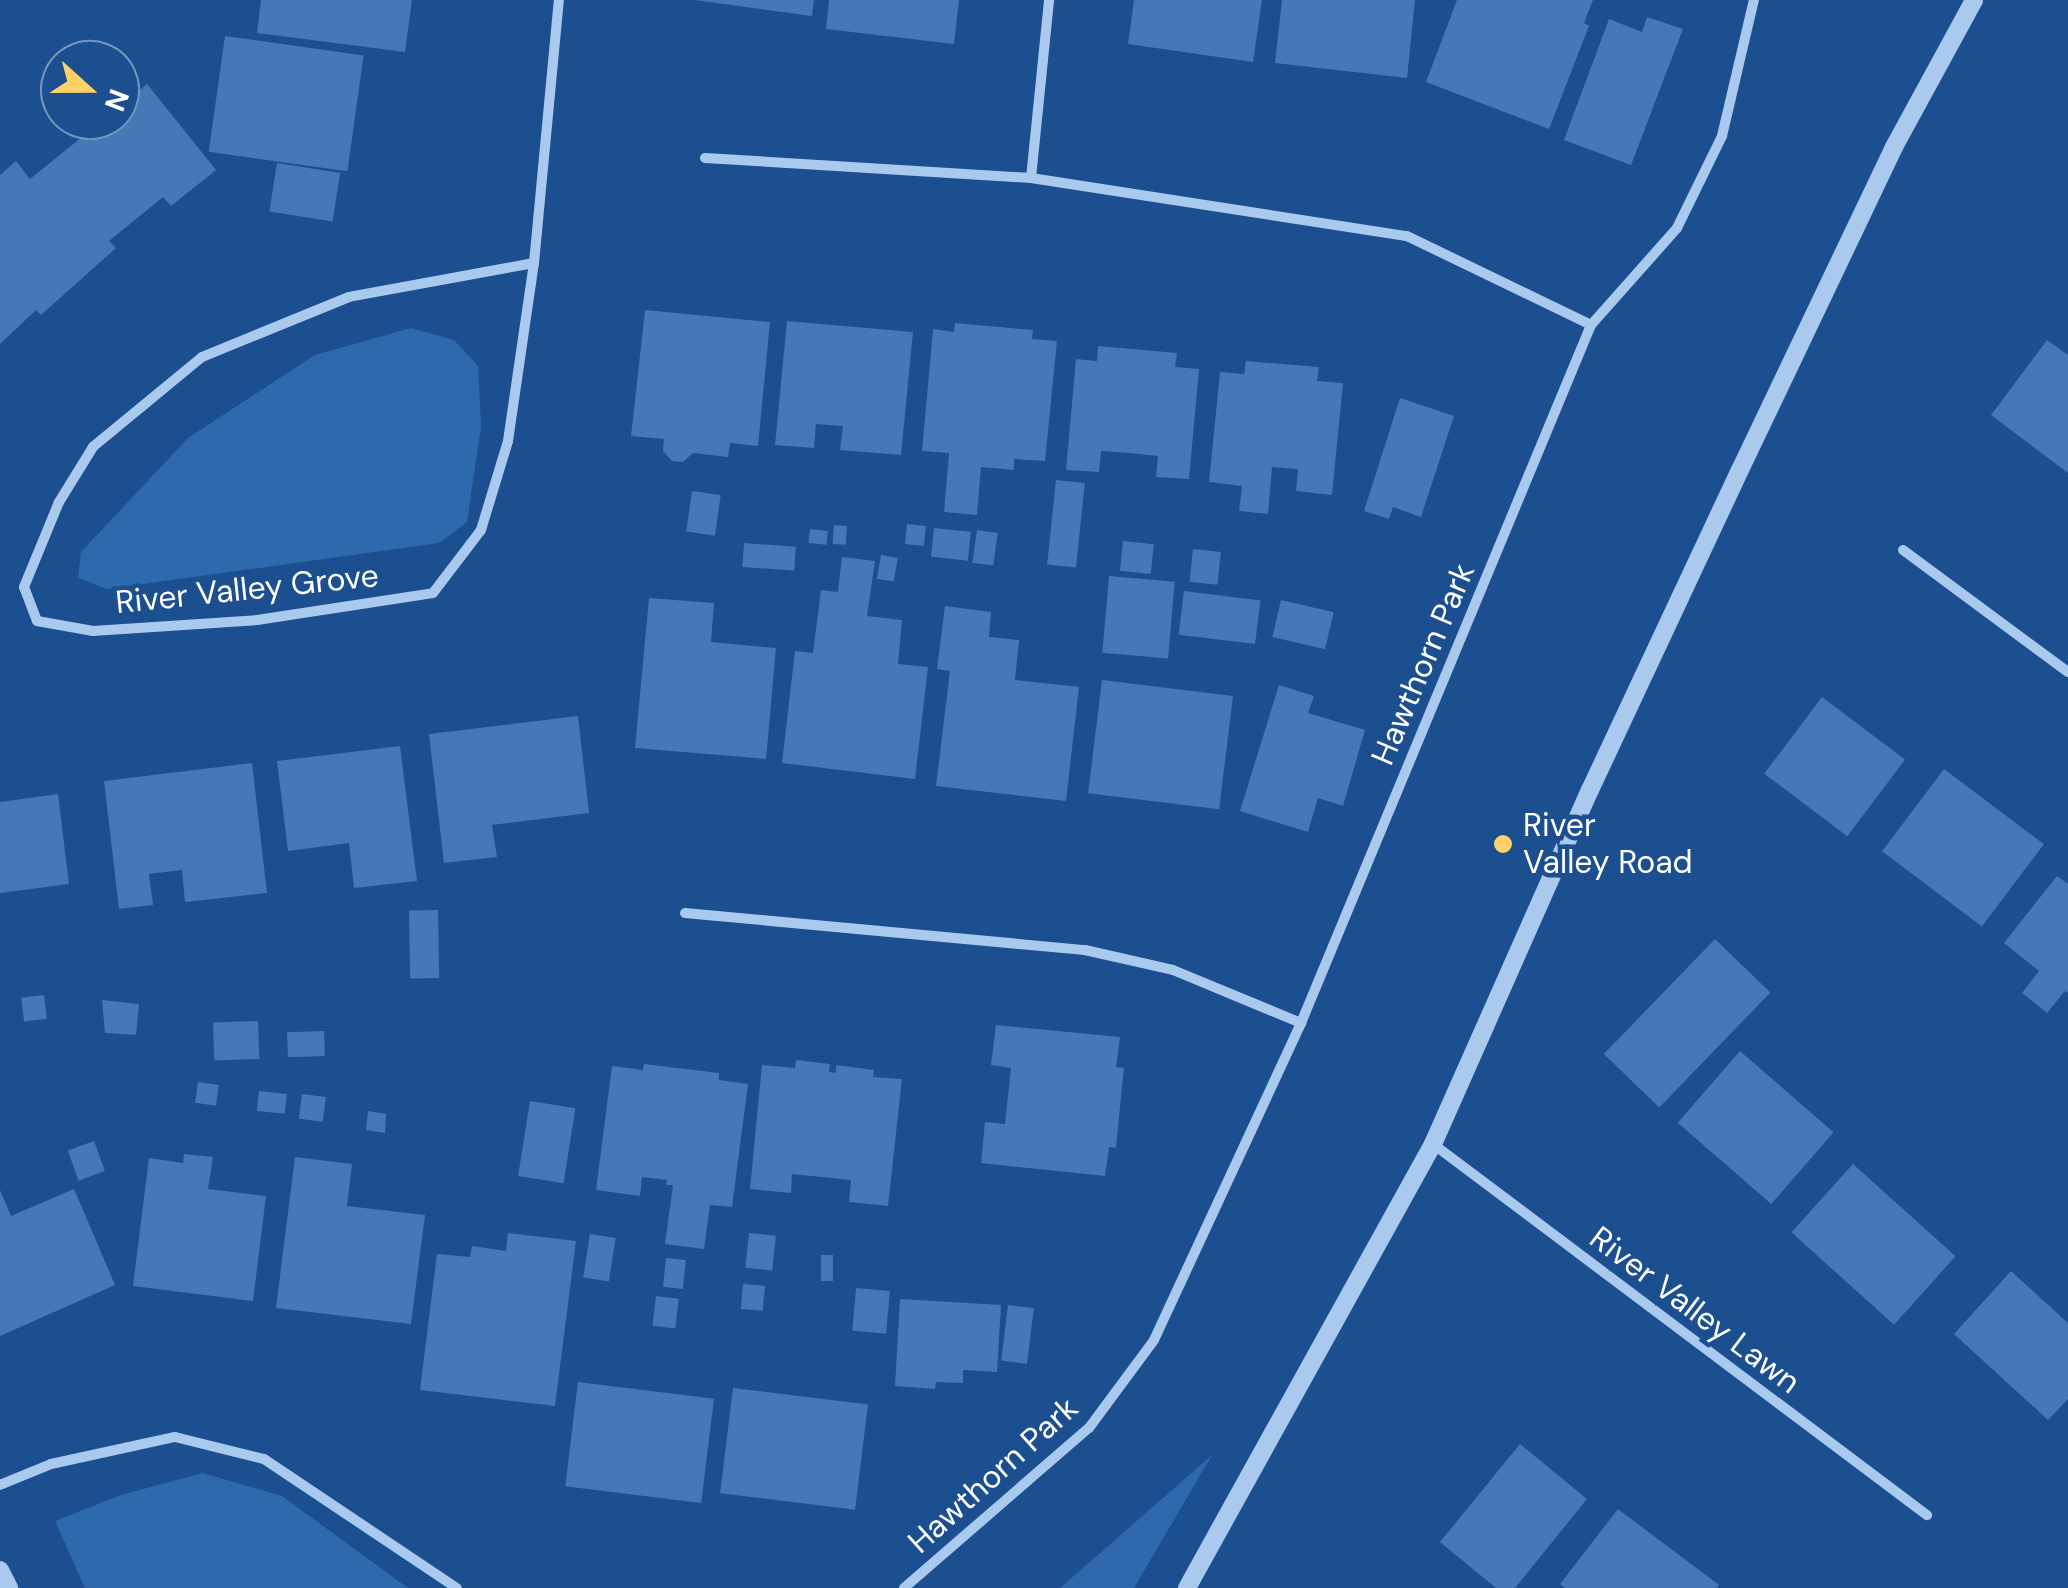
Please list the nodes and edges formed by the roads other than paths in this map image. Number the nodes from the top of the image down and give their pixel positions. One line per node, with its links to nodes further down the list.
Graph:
1 (560, 0): 7 (street, River Valley Grove)
2 (1050, 0): 6 (street)
3 (1754, 0): 8 (street, Hawthorn Park)
4 (1974, 0): 13 (street)
5 (705, 158): 6 (street)
6 (1030, 178): 8 (street)
7 (534, 263): 7 (street, River Valley Grove)
8 (1591, 325): 12 (street, Hawthorn Park)
9 (1902, 550): 10 (street)
10 (2068, 672)
11 (685, 913): 12 (street)
12 (1301, 1023): 19 (street, Hawthorn Park)
13 (1433, 1144): 15 (street, River Valley Lawn); 20 (street)
14 (0, 1485): 18 (street)
15 (1927, 1516)
16 (0, 1570): 17 (street)
17 (9, 1588)
18 (458, 1588)
19 (904, 1588)
20 (1186, 1588)

